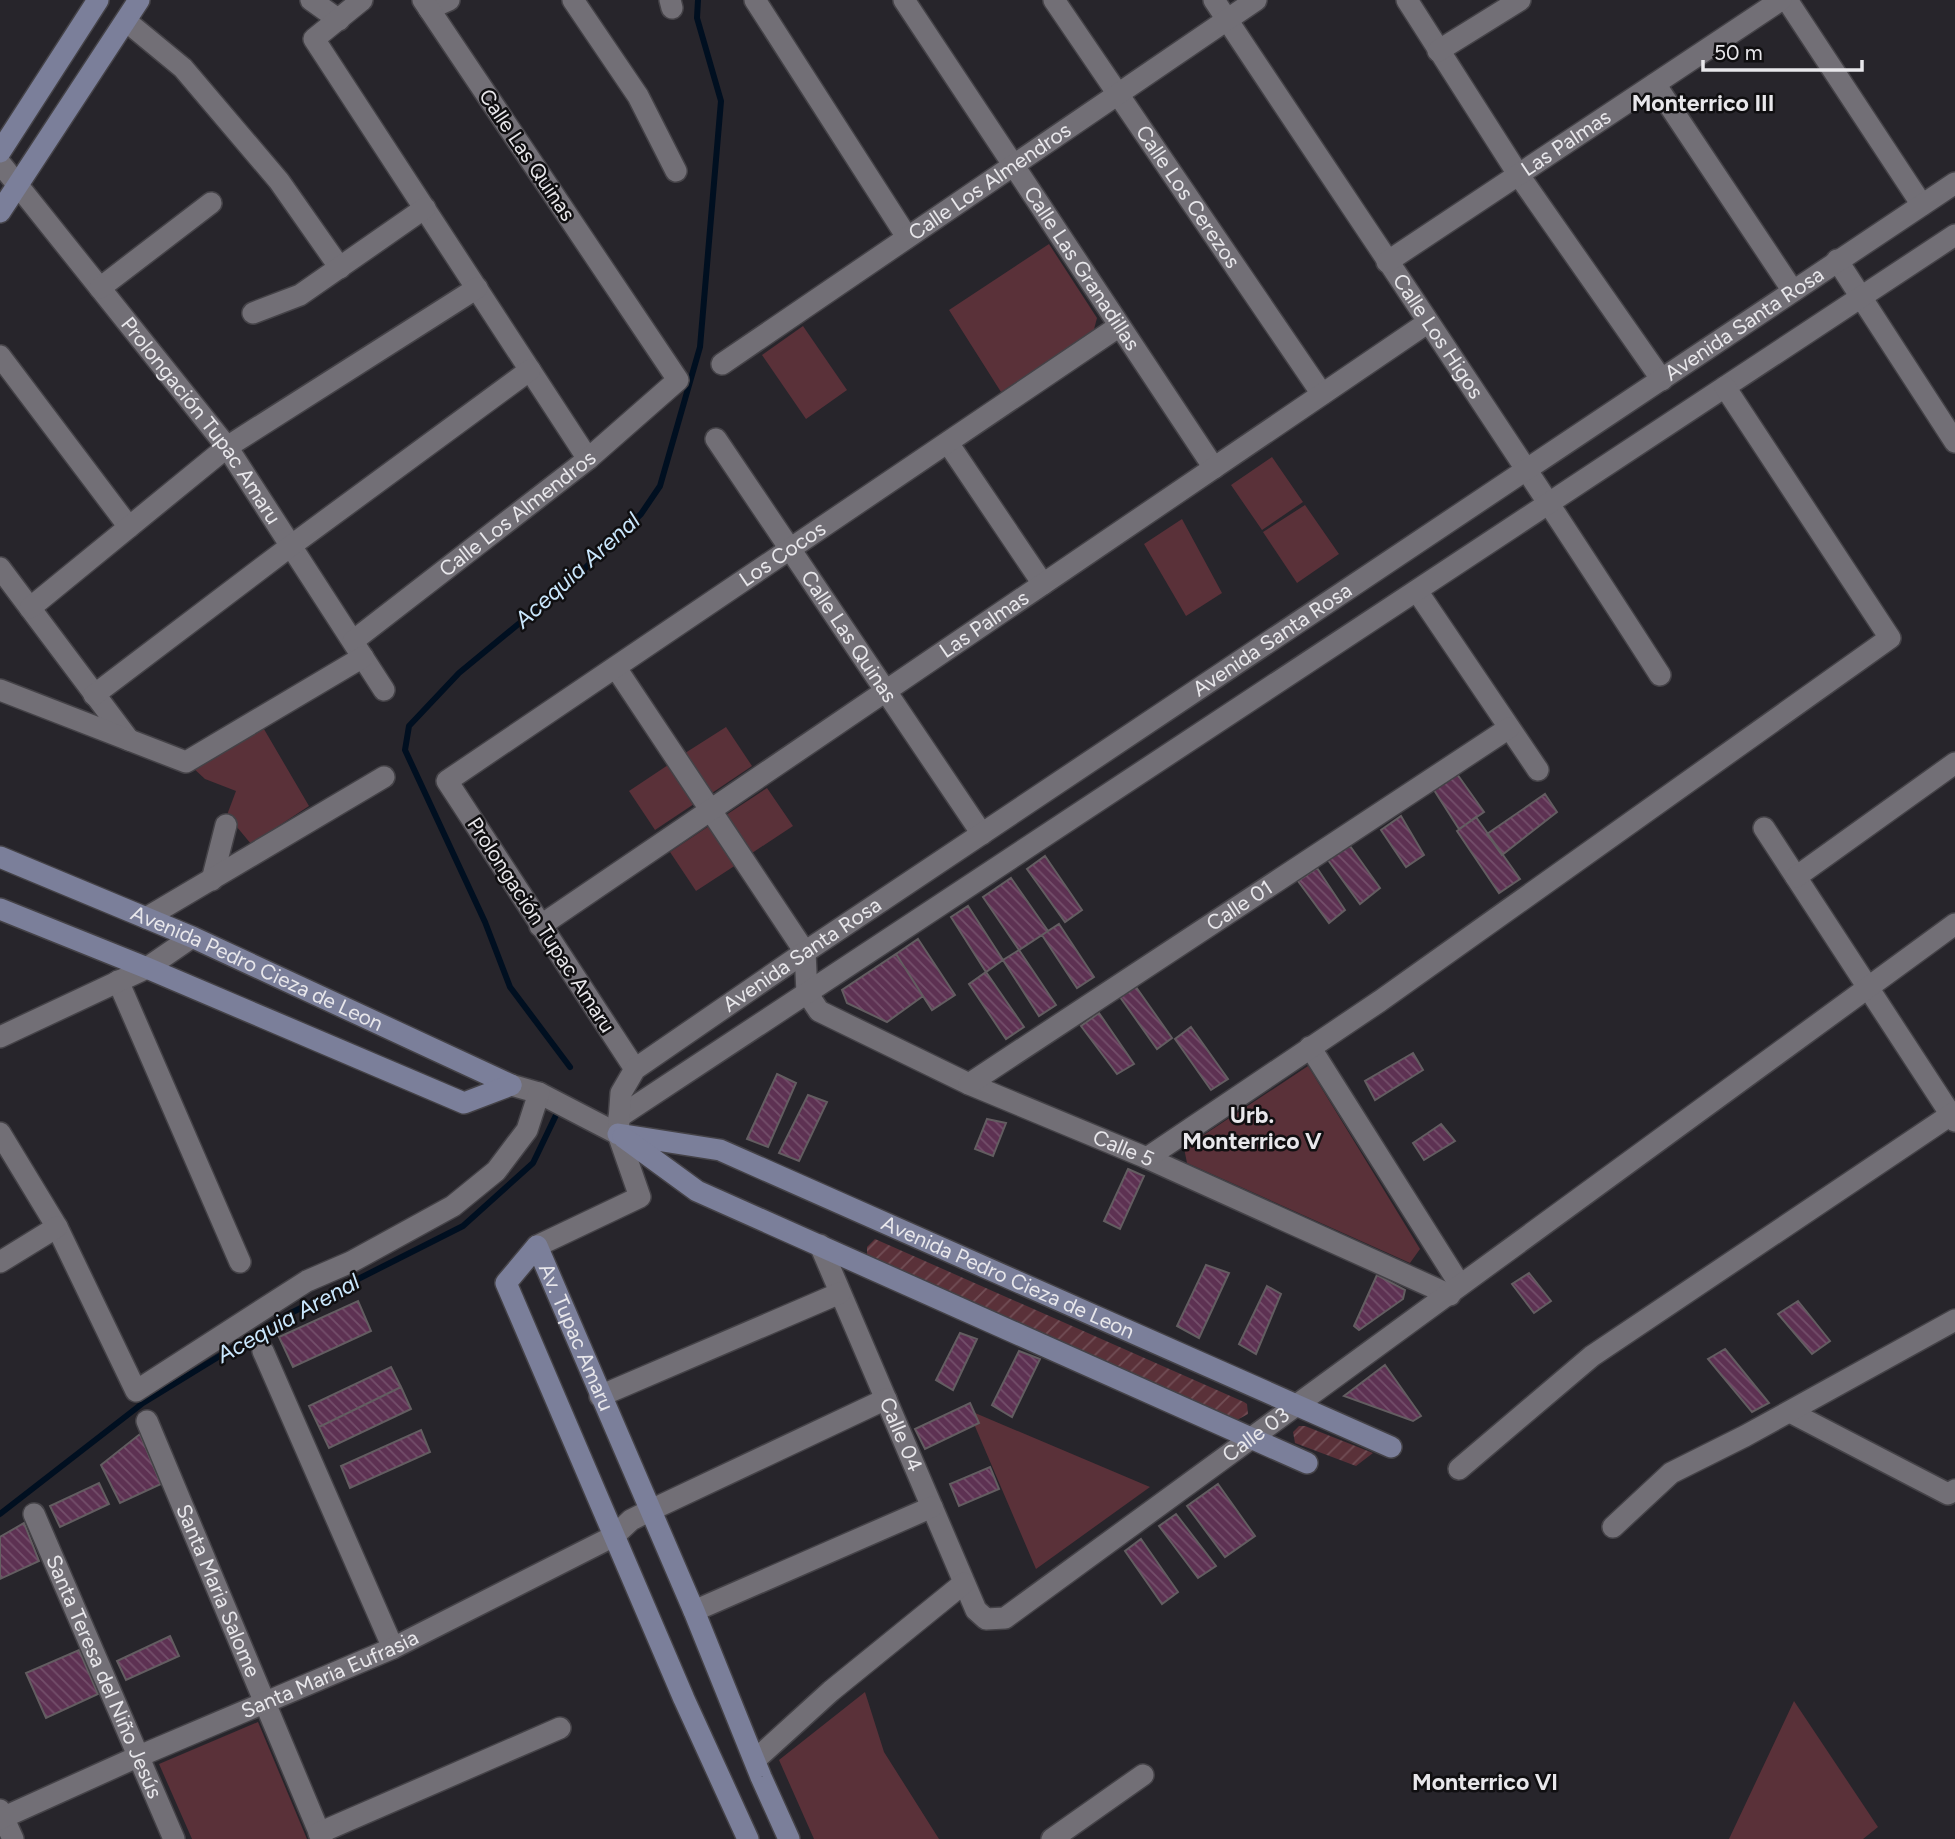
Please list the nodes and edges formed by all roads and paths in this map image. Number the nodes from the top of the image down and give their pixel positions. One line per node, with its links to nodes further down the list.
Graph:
1 (98, 0): 22 (street)
2 (139, 0): 18 (street)
3 (311, 0): 16 (street)
4 (362, 0): 16 (street)
5 (573, 0): 25 (street)
6 (755, 0): 34 (street)
7 (904, 0): 24 (street, Calle Las Granadillas)
8 (1054, 0): 21 (street, Calle Los Cerezos)
9 (1214, 0): 17 (street, Calle Los Higos)
10 (1256, 0): 17 (street, Calle Los Almendros)
11 (1407, 0): 19 (street)
12 (1781, 0): 20 (street, Las Palmas)
13 (1787, 0): 30 (street)
14 (1515, 1): 19 (street)
15 (434, 3): 48 (street, Calle Las Quinas)
16 (339, 20): 31 (street)
17 (1227, 20): 21 (street, Calle Los Almendros); 36 (street, Calle Los Higos)
18 (126, 21): 28 (street); 37 (street)
19 (1438, 51): 26 (street)
20 (1655, 84): 26 (street, Las Palmas); 40 (street)
21 (1118, 94): 24 (street, Calle Los Almendros); 51 (street, Calle Los Cerezos)
22 (0, 152)
23 (0, 163): 28 (street, Prolongación Tupac Amaru)
24 (1013, 165): 34 (street, Calle Los Almendros); 44 (street, Calle Las Granadillas)
25 (676, 172)
26 (1518, 174): 36 (street, Las Palmas); 49 (street)
27 (1955, 183): 30 (street, Avenida Santa Rosa)
28 (18, 184): 32 (street); 38 (street, Prolongación Tupac Amaru)
29 (211, 203): 38 (street)
30 (1922, 205): 35 (street, Avenida Santa Rosa)
31 (425, 208): 37 (street); 39 (street)
32 (0, 212)
33 (1955, 235): 41 (street, Avenida Santa Rosa)
34 (907, 237): 46 (street, Calle Los Almendros)
35 (1837, 260): 40 (street, Avenida Santa Rosa); 41 (street)
36 (1387, 262): 43 (street, Calle Los Higos)
37 (340, 268): 42 (street)
38 (100, 288): 55 (street, Prolongación Tupac Amaru)
39 (477, 288): 47 (street); 55 (street)
40 (1793, 291): 49 (street, Avenida Santa Rosa)
41 (1860, 298): 50 (street, Avenida Santa Rosa); 53 (street)
42 (253, 313)
43 (1427, 323): 51 (street, Las Palmas); 58 (street, Calle Los Higos)
44 (1118, 327): 54 (street, Los Cocos); 57 (street, Calle Las Granadillas)
45 (0, 356): 60 (street)
46 (722, 364)
47 (530, 370): 56 (street); 61 (street)
48 (678, 380): 56 (street, Calle Los Almendros)
49 (1662, 380): 58 (street, Avenida Santa Rosa)
50 (1726, 387): 59 (street, Avenida Santa Rosa); 98 (street)
51 (1322, 394): 57 (street, Las Palmas)
52 (716, 439): 62 (street, Calle Las Quinas)
53 (1955, 442)
54 (948, 443): 62 (street, Los Cocos); 64 (street)
55 (227, 447): 60 (street); 61 (street, Prolongación Tupac Amaru)
56 (588, 459): 67 (street, Calle Los Almendros)
57 (1214, 468): 64 (street, Las Palmas)
58 (1529, 470): 59 (street, Calle Los Higos); 83 (street, Avenida Santa Rosa)
59 (1550, 502): 65 (street, Avenida Santa Rosa); 69 (street, Calle Los Higos)
60 (129, 527): 66 (street)
61 (292, 545): 67 (street, Prolongación Tupac Amaru); 73 (street)
62 (791, 550): 68 (street, Los Cocos); 72 (street, Calle Las Quinas)
63 (0, 568): 66 (street)
64 (1043, 584): 72 (street, Las Palmas)
65 (1417, 591): 74 (street); 96 (street, Avenida Santa Rosa)
66 (30, 608): 73 (street)
67 (358, 649): 71 (street, Prolongación Tupac Amaru); 75 (street, Calle Los Almendros)
68 (616, 668): 79 (street, Los Cocos); 80 (street)
69 (1660, 675)
70 (0, 690): 75 (street)
71 (384, 690)
72 (886, 691): 80 (street, Las Palmas); 83 (street, Calle Las Quinas)
73 (94, 695): 75 (street)
74 (1509, 728): 77 (street); 100 (street, Calle 01)
75 (129, 740)
76 (1955, 763): 85 (street)
77 (1538, 770)
78 (384, 777): 86 (street)
79 (447, 781): 90 (street, Prolongación Tupac Amaru)
80 (711, 810): 90 (street, Las Palmas); 92 (street)
81 (226, 825): 86 (street)
82 (1764, 828): 85 (street)
83 (982, 834): 92 (street, Avenida Santa Rosa)
84 (0, 857): 88 (street, Avenida Pedro Cieza de Leon)
85 (1796, 877): 95 (street)
86 (212, 880): 88 (street)
87 (0, 909): 93 (street, Avenida Pedro Cieza de Leon)
88 (146, 918): 91 (street, Avenida Pedro Cieza de Leon)
89 (1955, 924): 95 (street, Calle 03)
90 (540, 926): 99 (street, Prolongación Tupac Amaru)
91 (192, 937): 93 (street); 101 (street, Avenida Pedro Cieza de Leon)
92 (805, 952): 96 (street); 99 (street, Avenida Santa Rosa)
93 (148, 968): 94 (street); 101 (street, Avenida Pedro Cieza de Leon)
94 (118, 981): 97 (street); 111 (street)
95 (1868, 988): 103 (street); 112 (street, Calle 03)
96 (807, 993): 100 (street, Calle 5); 104 (street, Avenida Santa Rosa)
97 (0, 1037)
98 (1310, 1047): 106 (street); 112 (street)
99 (635, 1069): 104 (street)
100 (970, 1084): 106 (street, Calle 5)
101 (511, 1085): 102 (street, Avenida Pedro Cieza de Leon)
102 (546, 1097): 104 (street, Avenida Pedro Cieza de Leon); 107 (street)
103 (1954, 1116): 124 (street)
104 (619, 1126): 108 (street, Avenida Pedro Cieza de Leon); 109 (street); 118 (street, Avenida Pedro Cieza de Leon)
105 (0, 1133): 107 (street)
106 (1147, 1157): 112 (street, Calle 5)
107 (57, 1227): 110 (street)
108 (820, 1245): 113 (street, Calle 04); 121 (street, Avenida Pedro Cieza de Leon)
109 (537, 1246): 116 (street, Av. Tupac Amaru); 130 (street, Av. Tupac Amaru)
110 (0, 1262)
111 (240, 1262)
112 (1455, 1290): 118 (street, Calle 03)
113 (840, 1293): 116 (street); 117 (street, Calle 04)
114 (1955, 1320): 119 (street)
115 (263, 1351): 134 (street)
116 (600, 1396): 127 (street, Av. Tupac Amaru)
117 (886, 1399): 126 (street, Calle 04); 127 (street, Santa Maria Eufrasia)
118 (1297, 1406): 121 (street, Calle 03); 122 (street, Avenida Pedro Cieza de Leon)
119 (1790, 1412): 125 (street); 129 (street)
120 (147, 1421): 135 (street, Santa Maria Salome)
121 (1251, 1438): 123 (street, Avenida Pedro Cieza de Leon); 133 (street, Calle 03)
122 (1391, 1447)
123 (1307, 1462)
124 (1459, 1469)
125 (1955, 1490)
126 (932, 1507): 131 (street, Calle 04); 132 (street)
127 (650, 1510): 130 (street, Santa Maria Eufrasia); 132 (street, Av. Tupac Amaru)
128 (34, 1514): 137 (street, Santa Teresa del Niño Jesús)
129 (1614, 1527)
130 (614, 1536): 134 (street, Santa Maria Eufrasia); 144 (street, Av. Tupac Amaru)
131 (964, 1583): 133 (street, Calle 04); 138 (street)
132 (694, 1611): 138 (street, Av. Tupac Amaru)
133 (989, 1620)
134 (393, 1648): 135 (street, Santa Maria Eufrasia)
135 (264, 1702): 137 (street, Santa Maria Eufrasia); 141 (street, Santa Maria Salome)
136 (561, 1728): 141 (street)
137 (137, 1757): 140 (street, Santa Maria Eufrasia); 143 (street, Santa Teresa del Niño Jesús)
138 (755, 1760): 145 (street, Av. Tupac Amaru)
139 (1143, 1774): 146 (street)
140 (1, 1815): 142 (street)
141 (321, 1836)
142 (13, 1839)
143 (174, 1839)
144 (748, 1839)
145 (789, 1839)
146 (1052, 1839)

